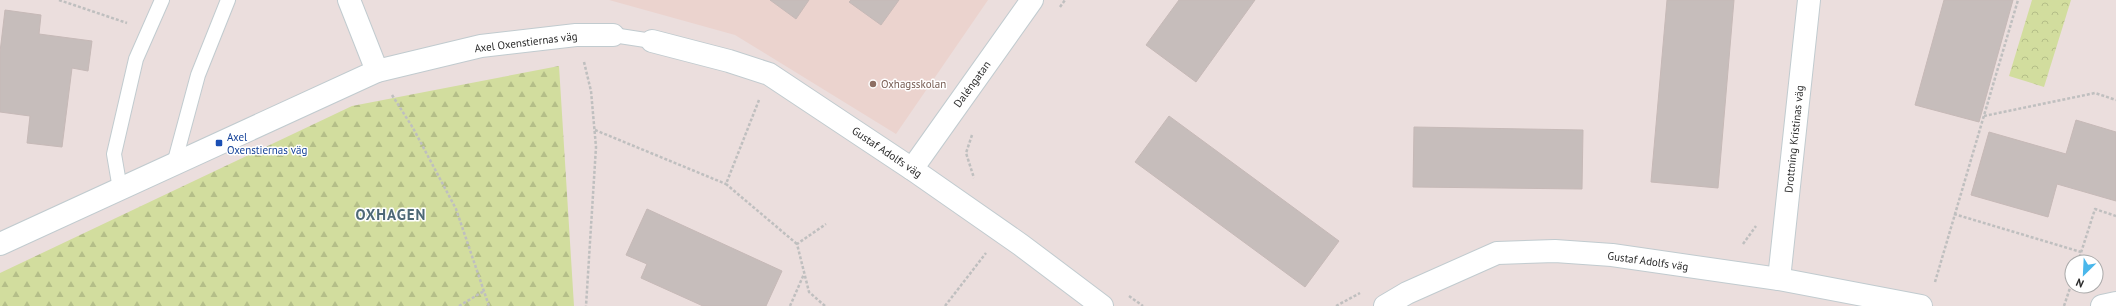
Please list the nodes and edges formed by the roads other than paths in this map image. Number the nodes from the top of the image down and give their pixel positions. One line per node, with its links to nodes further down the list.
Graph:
1 (162, 0): 11 (lane)
2 (228, 0): 9 (lane)
3 (349, 0): 8 (street)
4 (1032, 0): 10 (street, Daléngatan)
5 (1809, 0): 13 (street, Drottning Kristinas väg)
6 (613, 35): 7 (lane); 8 (street, Axel Oxenstiernas väg)
7 (652, 41): 10 (street, Gustaf Adolfs väg)
8 (376, 71): 9 (street, Axel Oxenstiernas väg)
9 (174, 164): 11 (street, Axel Oxenstiernas väg)
10 (912, 169): 15 (street, Gustaf Adolfs väg)
11 (120, 189): 12 (street, Axel Oxenstiernas väg)
12 (0, 244)
13 (1779, 279): 16 (street, Gustaf Adolfs väg); 17 (street, Gustaf Adolfs väg)
14 (2116, 303): 18 (street)
15 (1102, 306)
16 (1384, 306)
17 (1921, 306)
18 (2102, 306)

